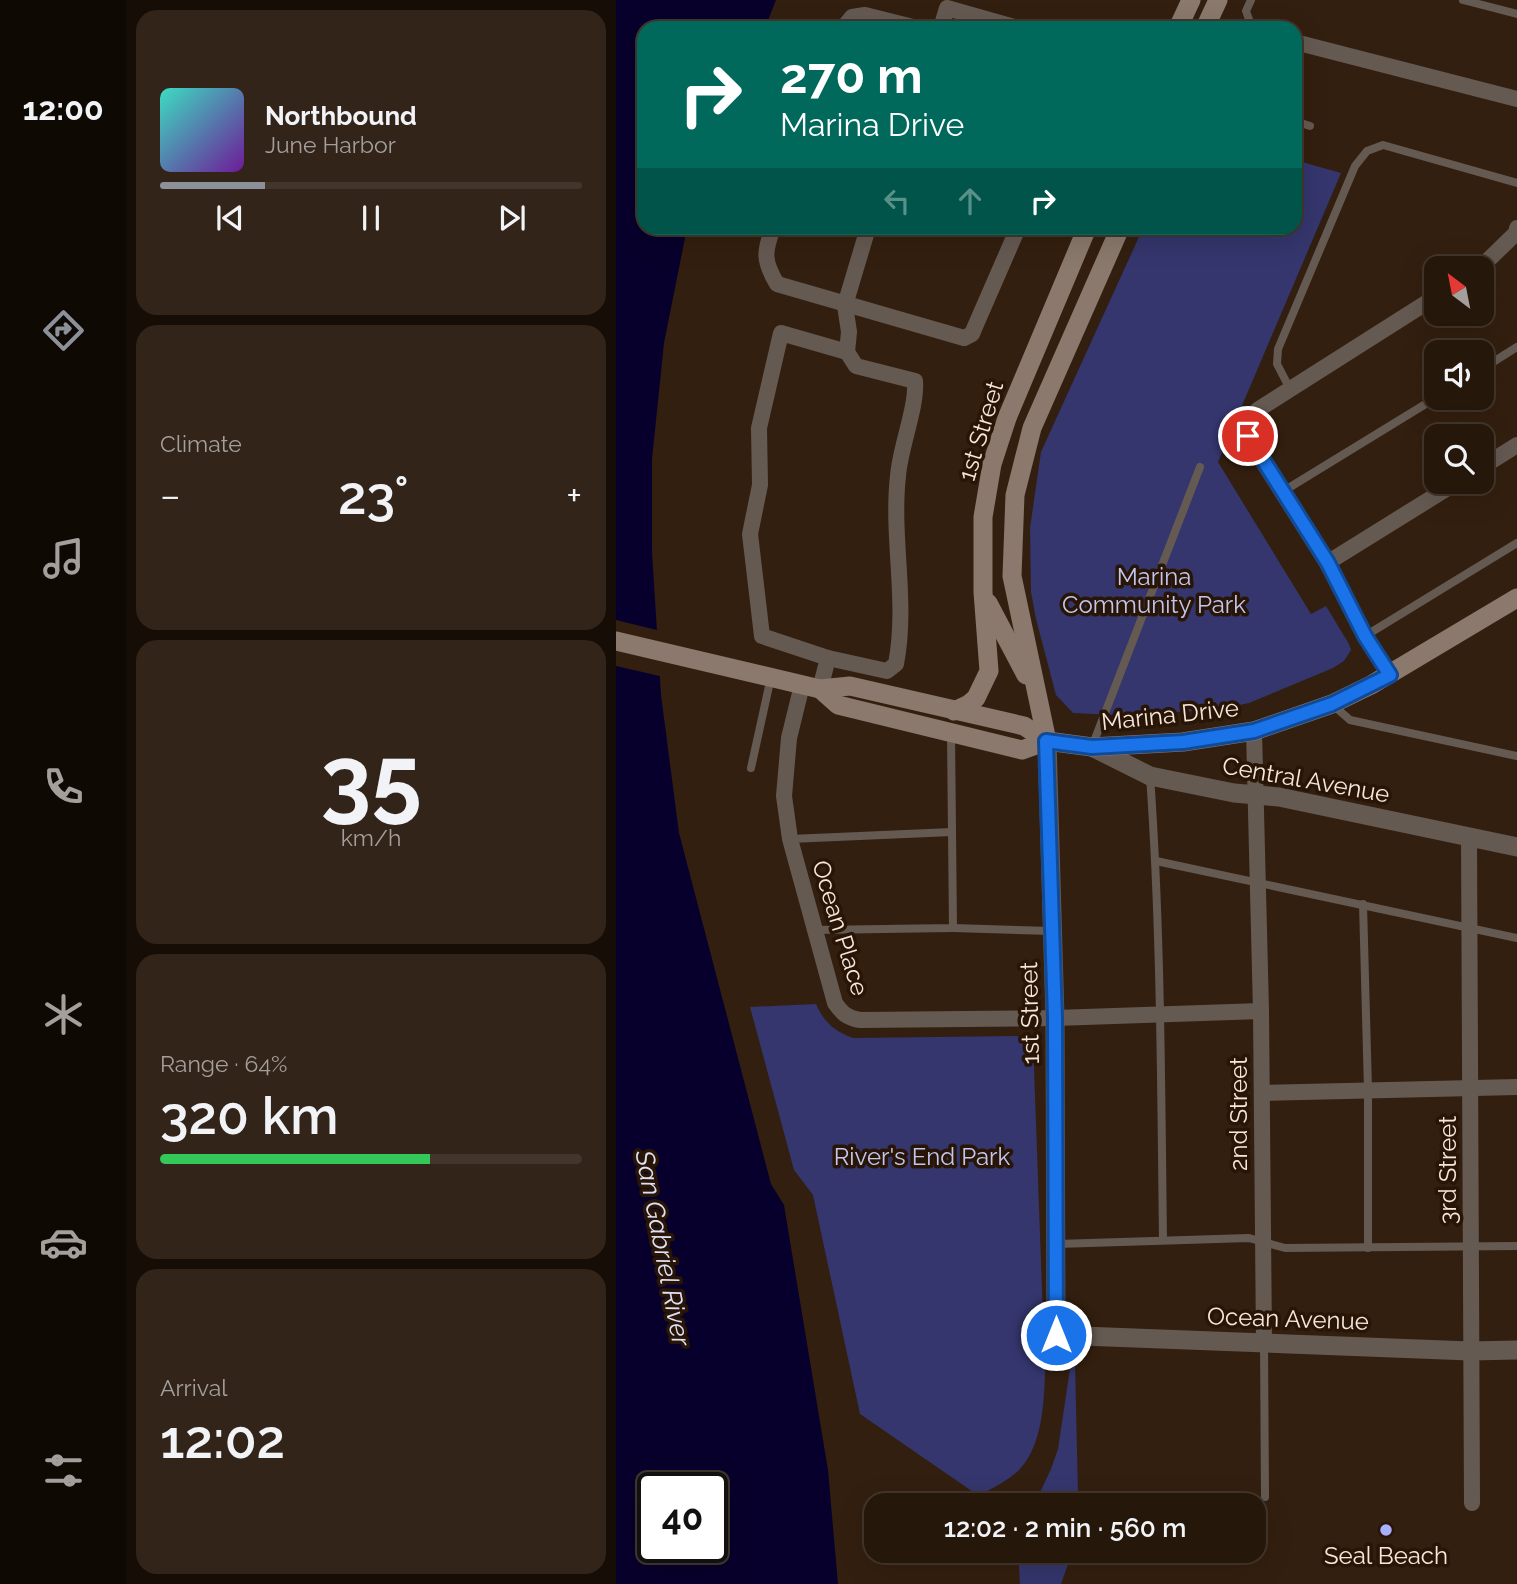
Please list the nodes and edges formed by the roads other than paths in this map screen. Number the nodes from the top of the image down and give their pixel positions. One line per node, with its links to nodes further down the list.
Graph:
1 (1191, 0): 10 (main road)
2 (1251, 0): 12 (lane)
3 (1463, 0): 5 (lane)
4 (1214, 1): 11 (main road)
5 (1517, 14)
6 (849, 21): 7 (street)
7 (889, 21)
8 (943, 21): 9 (street)
9 (993, 21)
10 (1181, 21)
11 (1207, 21)
12 (1250, 21)
13 (1302, 44): 14 (street)
14 (1517, 99)
15 (1302, 123): 16 (lane)
16 (1310, 126)
17 (1517, 184): 30 (lane)
18 (1517, 231): 24 (street)
19 (771, 235): 26 (street)
20 (867, 235): 26 (street)
21 (1015, 235): 26 (street)
22 (1084, 235): 39 (main road, 1st Street)
23 (1117, 235): 47 (main road, 1st Street)
24 (1492, 256)
25 (1424, 304): 30 (street)
26 (845, 305): 28 (street)
27 (1517, 347): 29 (lane)
28 (847, 352): 43 (street); 43 (street)
29 (1494, 361)
30 (1290, 389): 35 (street)
31 (1424, 405): 35 (lane)
32 (1517, 445): 33 (street)
33 (1494, 459)
34 (1200, 467): 53 (lane)
35 (1282, 492): 38 (street)
36 (1438, 494): 38 (street)
37 (1517, 543): 41 (lane)
38 (1328, 563): 41 (street)
39 (983, 592): 47 (main road, 1st Street); 49 (main road)
40 (1517, 598): 44 (main road, Marina Drive)
41 (1365, 636): 44 (street)
42 (616, 641): 45 (main road, Marina Drive)
43 (828, 658): 46 (street, Ocean Place)
44 (1390, 675): 48 (main road, Marina Drive)
45 (771, 677): 46 (main road, Marina Drive); 55 (lane)
46 (811, 687): 49 (main road, Marina Drive); 51 (main road, Marina Drive); 60 (street, Ocean Place)
47 (1035, 692): 52 (main road, 1st Street)
48 (1332, 704): 50 (main road, Marina Drive); 54 (lane)
49 (954, 711): 52 (main road, Marina Drive)
50 (1254, 731): 53 (main road, Marina Drive); 57 (street, 2nd Street)
51 (951, 733): 52 (main road, Marina Drive); 58 (lane)
52 (1046, 741): 53 (main road, Marina Drive); 68 (street, 1st Street)
53 (1092, 747): 56 (street, Central Avenue)
54 (1517, 756)
55 (751, 768)
56 (1150, 776): 57 (street, Central Avenue); 62 (lane)
57 (1255, 795): 59 (street, Central Avenue); 63 (street, 2nd Street)
58 (952, 832): 60 (lane); 65 (lane)
59 (1469, 836): 61 (street, Central Avenue); 66 (street, 3rd Street)
60 (790, 839): 67 (street, Ocean Place)
61 (1517, 847)
62 (1156, 861): 63 (lane); 71 (lane)
63 (1259, 882): 64 (lane); 70 (street, 2nd Street)
64 (1363, 904): 66 (lane); 75 (lane)
65 (953, 928): 67 (lane); 68 (lane)
66 (1469, 928): 69 (lane); 74 (street, 3rd Street)
67 (814, 930): 72 (street, Ocean Place)
68 (1052, 931): 72 (street, 1st Street)
69 (1517, 938)
70 (1261, 1011): 71 (street, Ocean Place); 76 (street, 2nd Street)
71 (1160, 1014): 72 (street, Ocean Place); 77 (lane)
72 (1055, 1018): 79 (street, 1st Street)
73 (1517, 1087): 74 (street)
74 (1470, 1088): 75 (street); 82 (street, 3rd Street)
75 (1368, 1090): 76 (street); 81 (lane)
76 (1262, 1093): 78 (street, 2nd Street)
77 (1163, 1240): 78 (lane); 79 (lane)
78 (1263, 1243): 81 (lane); 84 (street, 2nd Street)
79 (1057, 1244): 83 (street, 1st Street)
80 (1517, 1246): 82 (lane)
81 (1368, 1248): 82 (lane)
82 (1471, 1248): 86 (street, 3rd Street)
83 (1056, 1335): 84 (street, Ocean Avenue)
84 (1264, 1343): 86 (street, Ocean Avenue); 87 (lane, 2nd Street)
85 (1517, 1350): 86 (street, Ocean Avenue)
86 (1470, 1351): 88 (street, 3rd Street)
87 (1265, 1493)
88 (1472, 1503)

